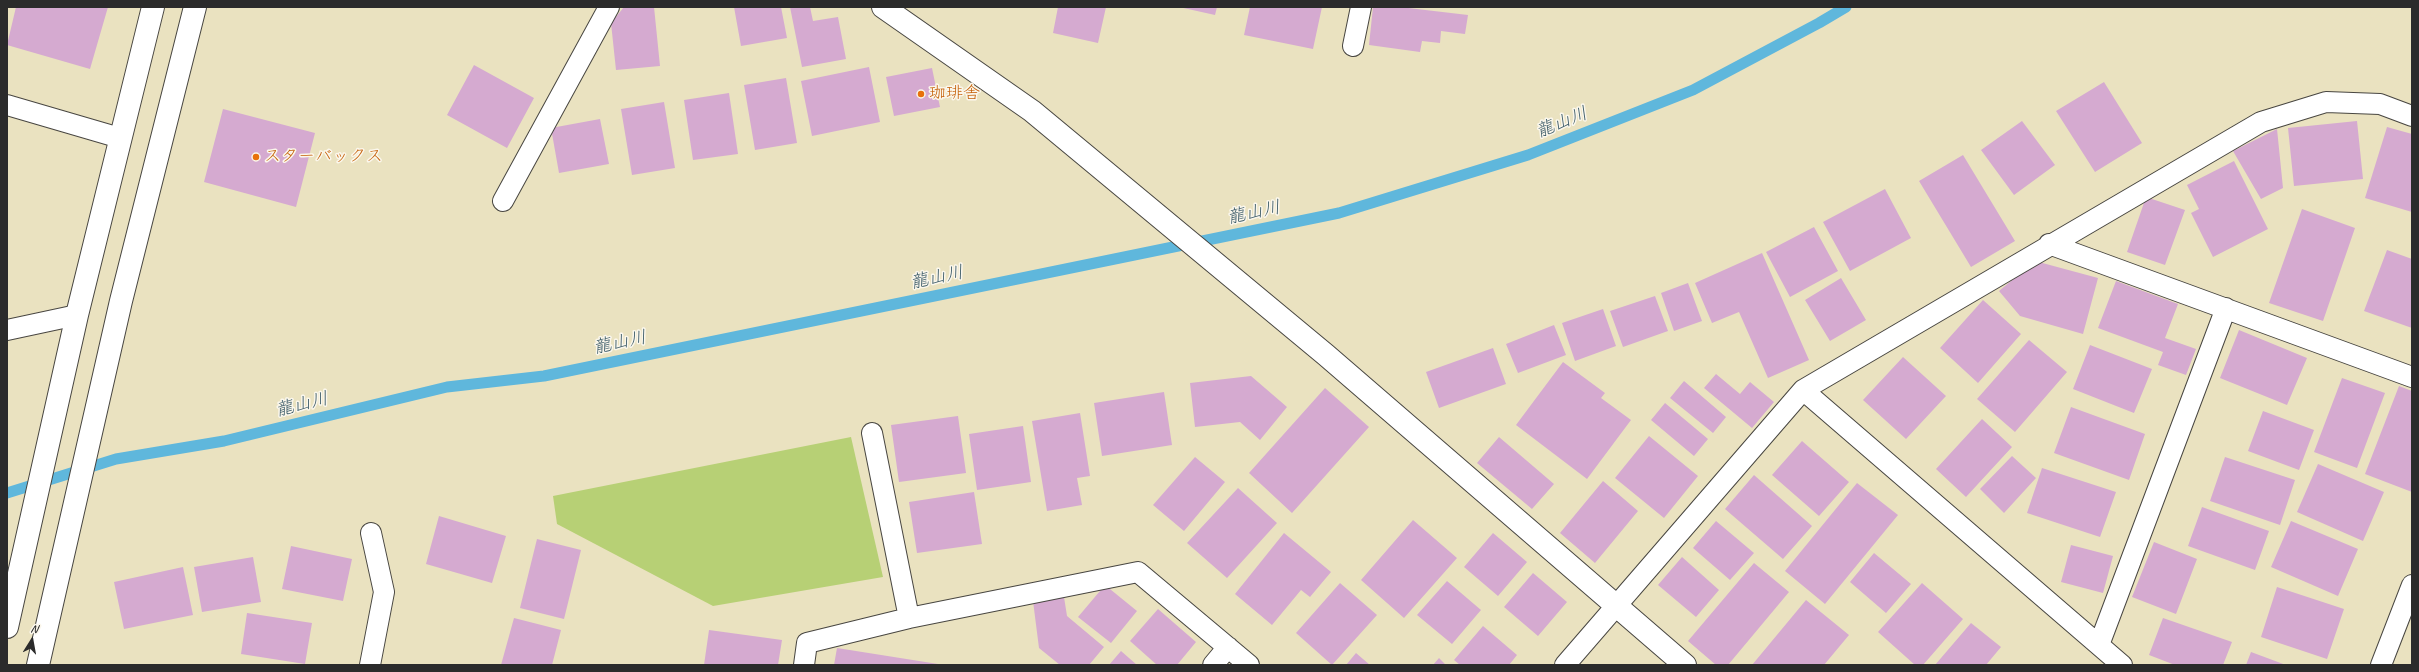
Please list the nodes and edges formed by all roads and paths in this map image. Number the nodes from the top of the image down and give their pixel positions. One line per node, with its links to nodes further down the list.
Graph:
1 (153, 7): 9 (street)
2 (195, 7): 25 (street)
3 (609, 7): 10 (lane)
4 (883, 7): 20 (street)
5 (1361, 7): 6 (lane)
6 (1353, 46)
7 (7, 105): 9 (lane)
8 (2412, 116): 11 (lane)
9 (120, 138): 13 (street)
10 (503, 201)
11 (2049, 244): 12 (lane); 16 (lane)
12 (2226, 308): 15 (lane); 23 (lane)
13 (77, 315): 14 (lane); 22 (street)
14 (7, 330)
15 (2412, 377)
16 (1803, 390): 20 (lane); 23 (lane)
17 (872, 433): 21 (lane)
18 (371, 533): 26 (lane)
19 (2412, 585): 33 (lane)
20 (1617, 606): 30 (lane); 31 (street)
21 (909, 618): 24 (lane); 27 (lane)
22 (7, 627)
23 (2100, 645): 32 (lane)
24 (1228, 647): 28 (lane); 29 (lane)
25 (38, 665)
26 (370, 665)
27 (804, 665)
28 (1213, 665)
29 (1249, 665)
30 (1565, 665)
31 (1685, 665)
32 (2122, 665)
33 (2381, 665)

